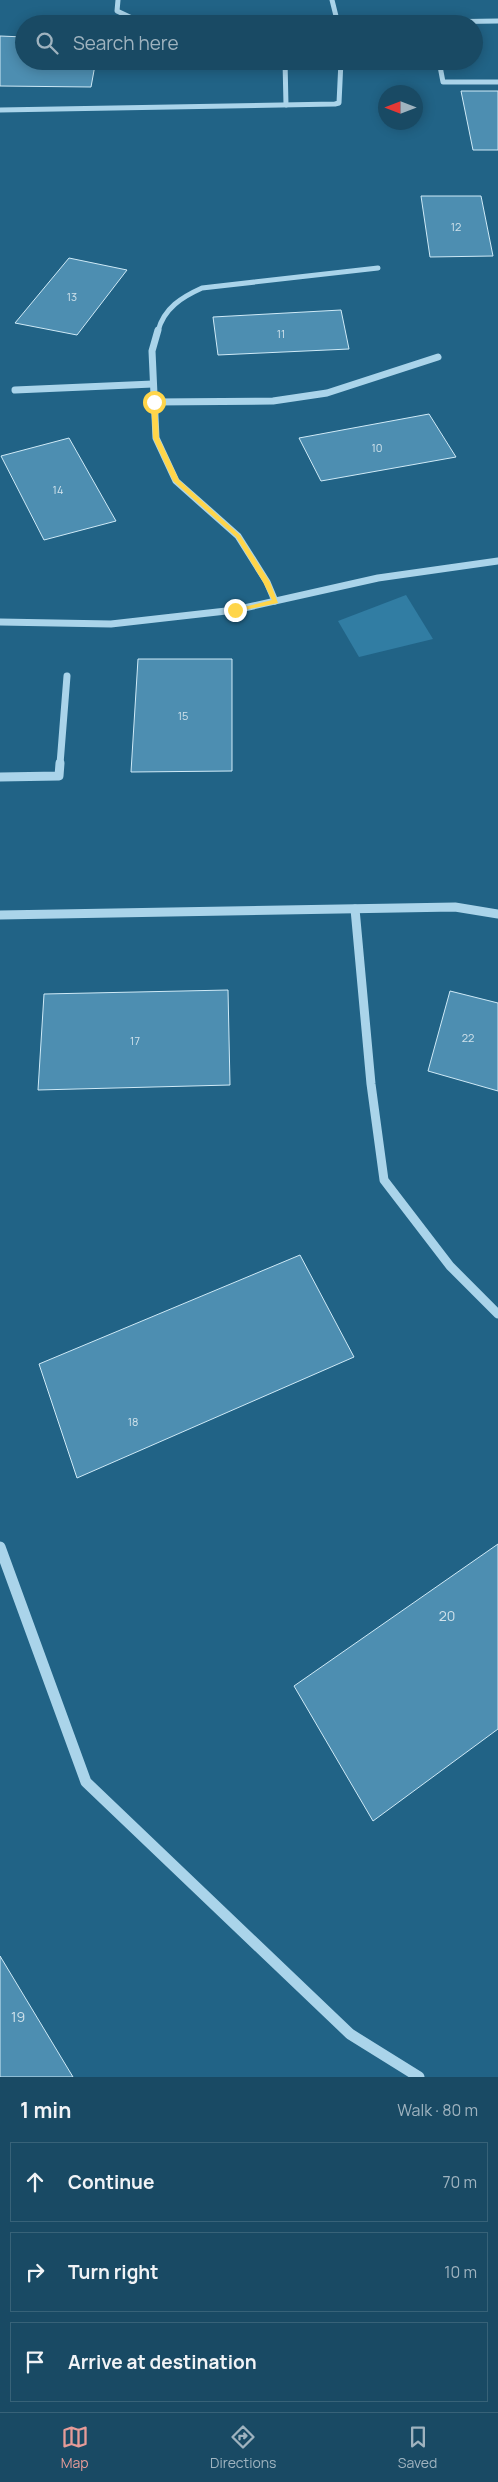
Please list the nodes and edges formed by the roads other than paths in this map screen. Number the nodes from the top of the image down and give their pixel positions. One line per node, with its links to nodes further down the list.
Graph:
1 (118, 0): 3 (street)
2 (332, 0): 4 (street)
3 (126, 15)
4 (336, 15)
5 (483, 21): 6 (street)
6 (498, 21)
7 (285, 70): 11 (street)
8 (341, 70): 11 (street)
9 (441, 70): 10 (street)
10 (498, 82)
11 (286, 105): 12 (street)
12 (0, 110)
13 (378, 268): 15 (street)
14 (438, 357): 17 (street)
15 (153, 384): 16 (street); 17 (street)
16 (15, 390)
17 (154, 402): 19 (street)
18 (498, 561): 19 (street)
19 (276, 601): 20 (street)
20 (0, 622)
21 (67, 676): 22 (street)
22 (0, 777)
23 (355, 909): 24 (street); 25 (street); 26 (street)
24 (498, 914)
25 (0, 915)
26 (498, 1314)
27 (0, 1547): 28 (street)
28 (419, 2077)

